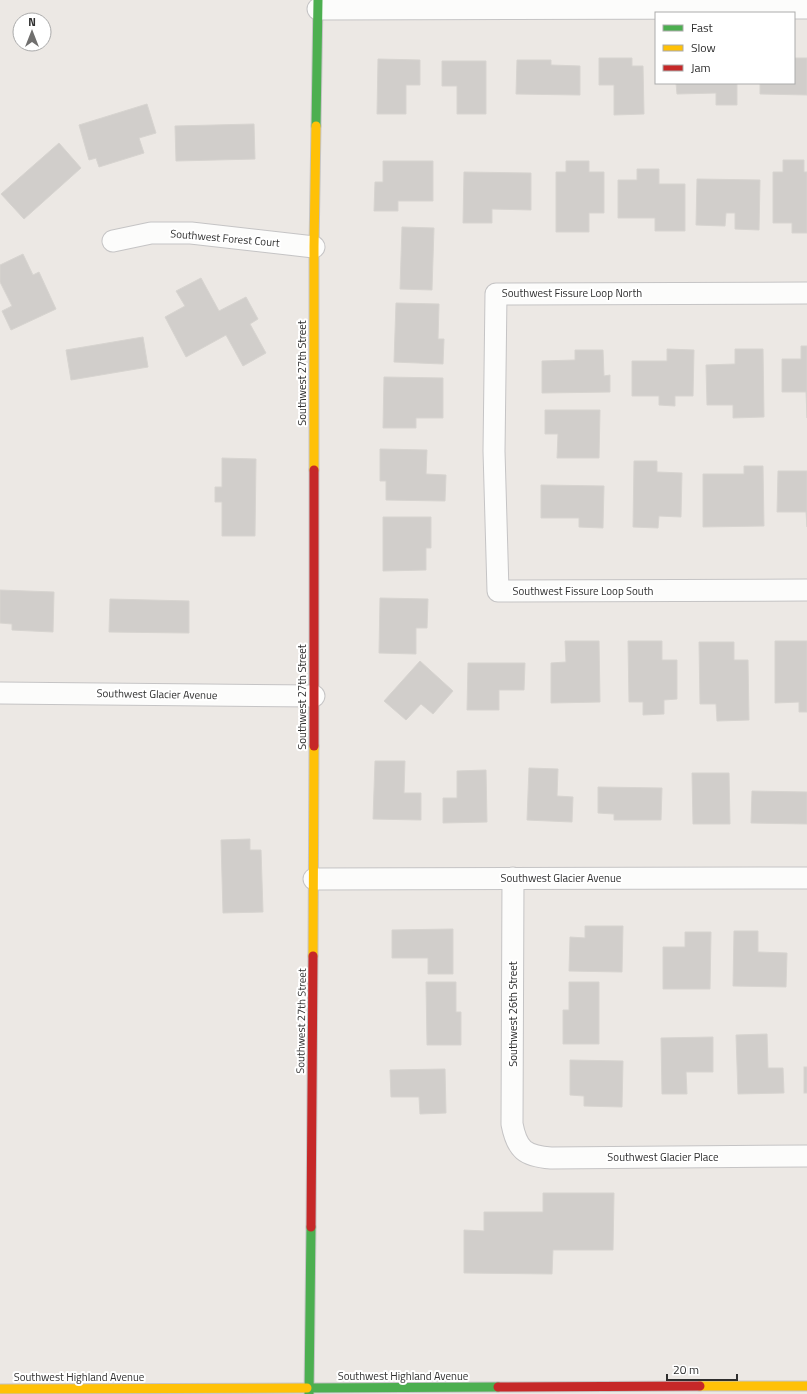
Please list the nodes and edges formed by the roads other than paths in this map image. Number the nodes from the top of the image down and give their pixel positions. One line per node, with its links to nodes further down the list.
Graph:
1 (318, 4): 2 (street); 4 (main road, Southwest 27th Street)
2 (807, 8)
3 (113, 241): 4 (street, Southwest Forest Court)
4 (314, 247): 9 (main road, Southwest 27th Street)
5 (807, 293): 6 (street, Southwest Fissure Loop North)
6 (494, 451): 7 (street, Southwest Fissure Loop South)
7 (807, 590)
8 (0, 693): 9 (street, Southwest Glacier Avenue)
9 (314, 696): 12 (main road, Southwest 27th Street)
10 (513, 878): 11 (street, Southwest Glacier Avenue); 12 (street, Southwest Glacier Avenue); 13 (street, Southwest 26th Street)
11 (807, 878)
12 (314, 879): 17 (main road, Southwest 27th Street)
13 (522, 1149): 14 (street, Southwest Glacier Place)
14 (807, 1156)
15 (807, 1386): 17 (main road, Southwest Highland Avenue)
16 (0, 1389): 17 (main road, Southwest Highland Avenue)
17 (309, 1391)

